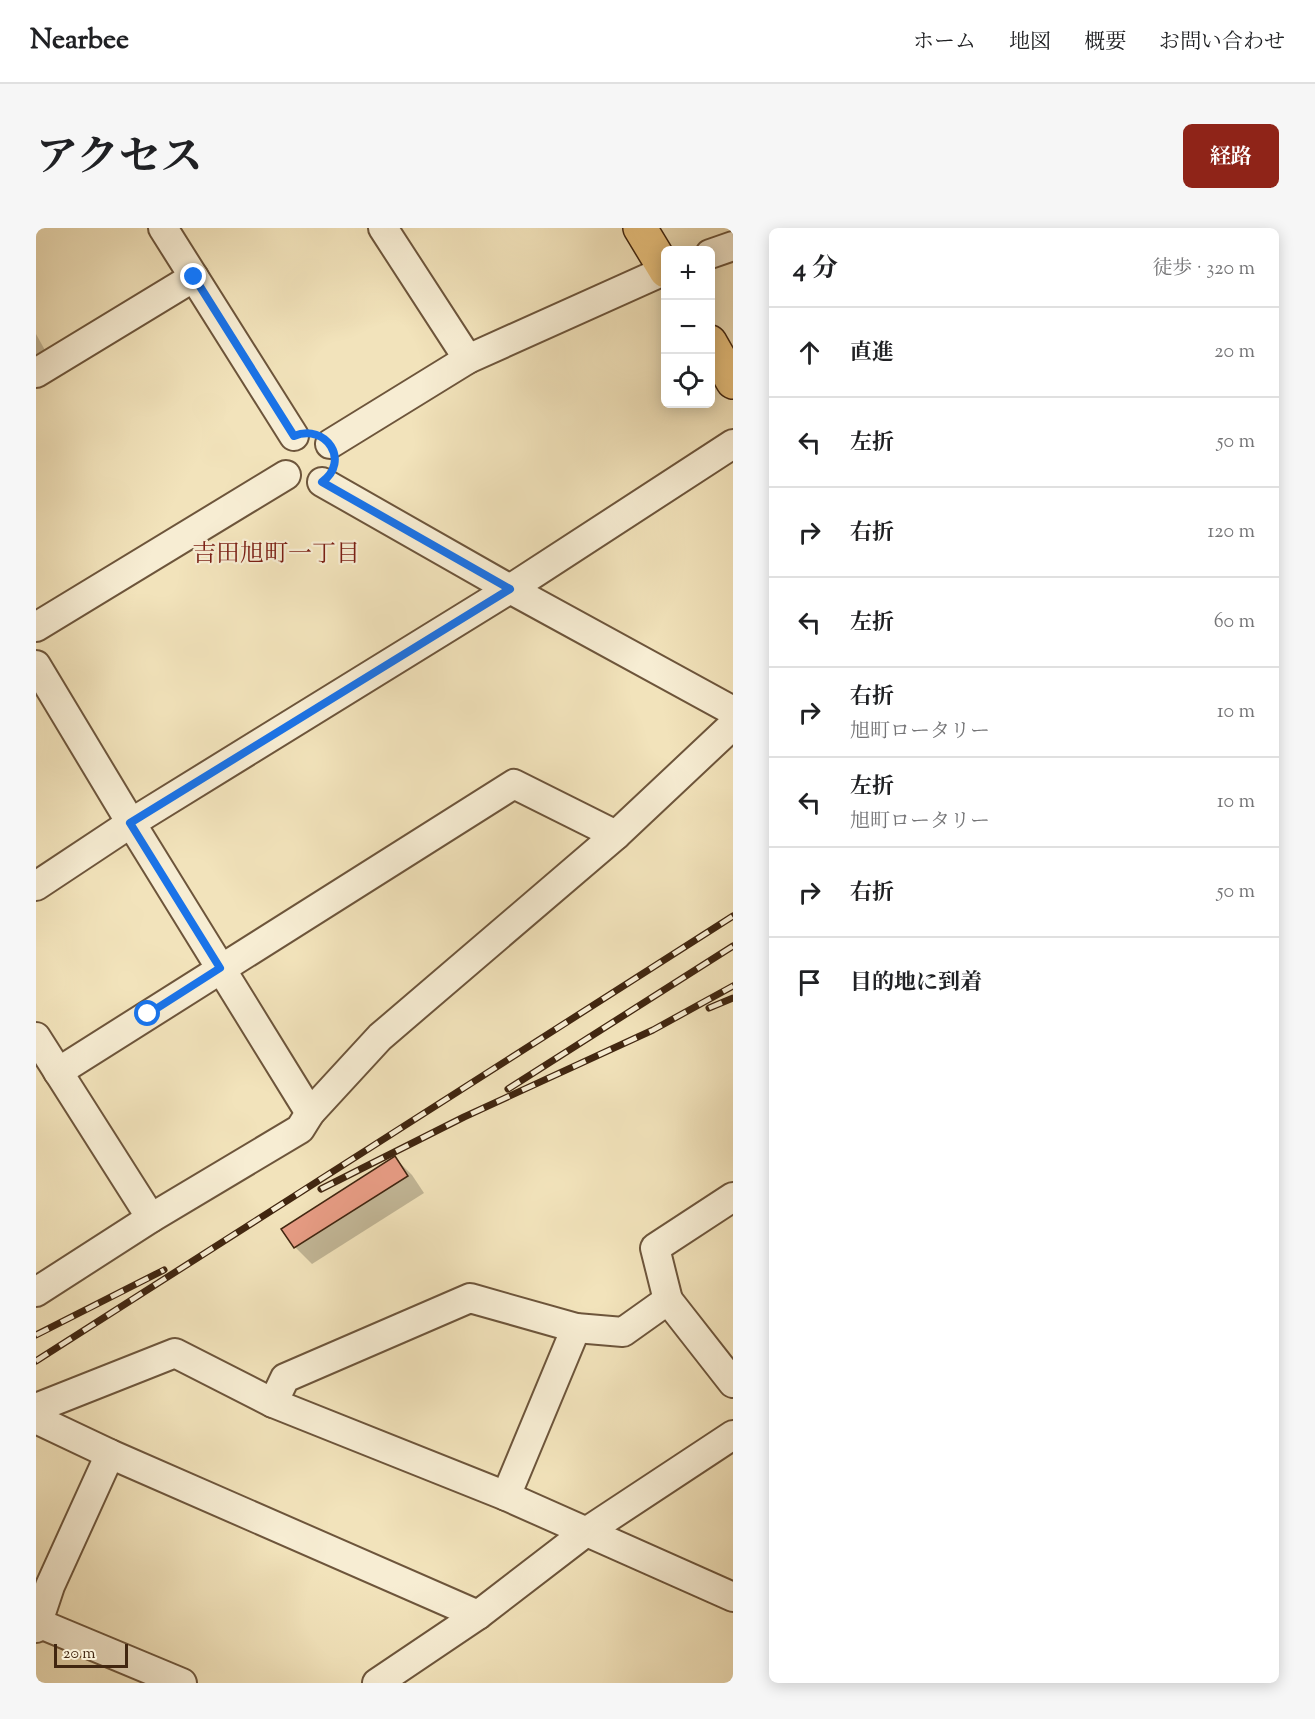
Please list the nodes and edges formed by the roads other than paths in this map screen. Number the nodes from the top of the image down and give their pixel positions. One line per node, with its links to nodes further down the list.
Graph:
1 (163, 228): 8 (street)
2 (640, 228): 6 (main road)
3 (388, 230): 10 (street)
4 (733, 246): 5 (street)
5 (715, 253)
6 (661, 263)
7 (661, 272): 10 (street)
8 (194, 277): 11 (street); 13 (street)
9 (715, 349): 12 (main road)
10 (468, 359): 14 (street)
11 (36, 373)
12 (733, 382)
13 (294, 436): 14 (street); 16 (street)
14 (330, 444): 17 (street)
15 (733, 444): 18 (street)
16 (286, 475): 17 (street); 19 (street)
17 (322, 482): 18 (street)
18 (510, 589): 21 (street); 23 (street)
19 (36, 627)
20 (36, 665): 23 (street)
21 (733, 711)
22 (733, 725): 24 (street)
23 (130, 823): 25 (street); 26 (street)
24 (616, 835): 26 (street); 29 (street)
25 (36, 886)
26 (220, 968): 28 (street); 29 (street)
27 (36, 1037): 28 (street)
28 (58, 1072): 31 (street)
29 (310, 1113): 31 (street)
30 (733, 1197): 33 (street)
31 (151, 1218): 32 (street)
32 (36, 1292)
33 (668, 1300): 34 (street); 35 (street)
34 (576, 1328): 36 (street); 41 (street)
35 (733, 1383)
36 (273, 1403): 37 (street); 41 (street)
37 (36, 1408)
38 (36, 1419): 40 (street)
39 (733, 1435): 42 (street)
40 (110, 1454): 43 (street); 45 (street)
41 (506, 1496): 42 (street)
42 (586, 1532): 44 (street); 45 (street)
43 (43, 1583): 46 (street)
44 (733, 1597)
45 (478, 1615): 48 (street)
46 (37, 1625): 47 (street)
47 (183, 1683)
48 (377, 1683)

